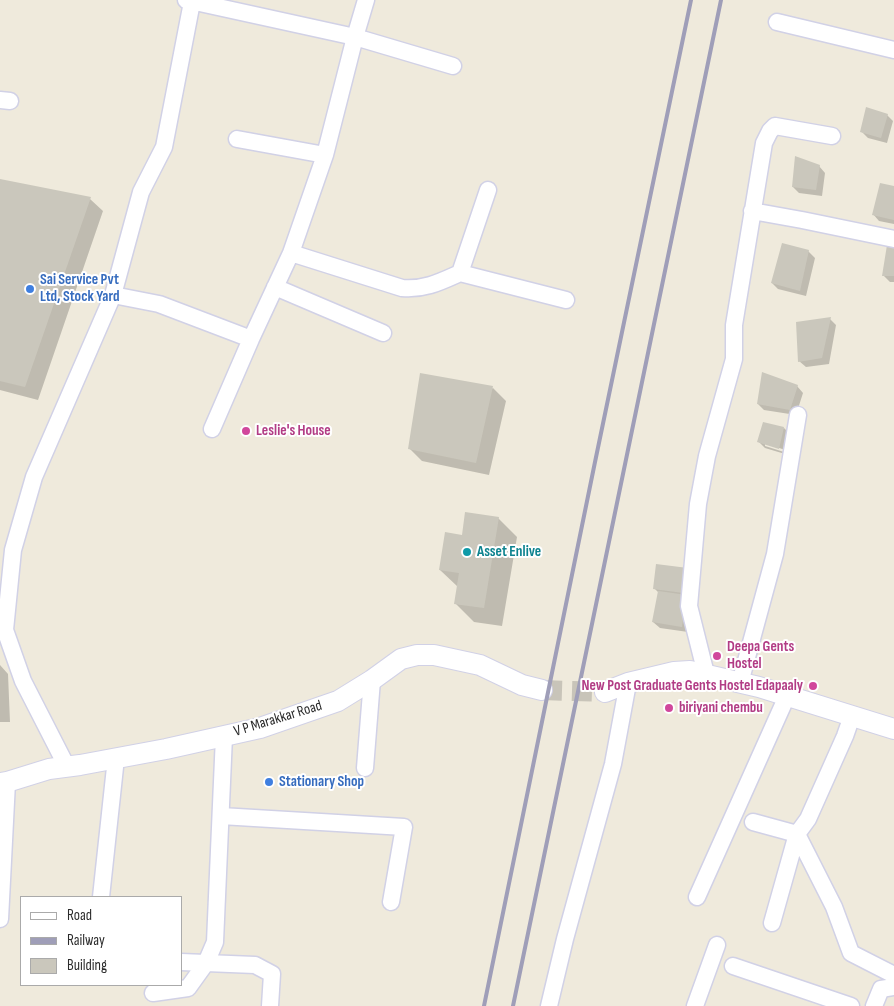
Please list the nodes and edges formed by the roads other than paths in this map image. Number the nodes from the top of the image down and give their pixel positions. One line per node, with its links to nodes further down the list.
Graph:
1 (366, 0): 4 (street)
2 (189, 1): 4 (street); 16 (street)
3 (776, 22): 5 (street)
4 (355, 37): 6 (street); 9 (street)
5 (894, 50)
6 (453, 66)
7 (832, 136): 11 (street)
8 (237, 139): 9 (street)
9 (325, 155): 13 (street)
10 (488, 190): 14 (street)
11 (752, 211): 12 (street); 22 (street)
12 (894, 239)
13 (291, 253): 14 (street); 15 (street)
14 (460, 273): 17 (street)
15 (275, 287): 18 (street); 19 (street)
16 (113, 295): 19 (street); 33 (street)
17 (566, 300)
18 (383, 333)
19 (251, 339): 21 (street)
20 (798, 415): 25 (street)
21 (212, 428)
22 (706, 674): 24 (street); 25 (street)
23 (372, 680): 26 (street, V P Marakkar Road); 31 (street, V P Marakkar Road); 34 (street)
24 (628, 683): 27 (street); 52 (street)
25 (740, 684): 28 (street)
26 (542, 690)
27 (605, 692)
28 (788, 696): 29 (street); 40 (street)
29 (852, 716): 30 (street); 38 (street)
30 (894, 729)
31 (224, 736): 32 (street, V P Marakkar Road); 36 (street)
32 (116, 758): 33 (street, V P Marakkar Road); 39 (street)
33 (67, 767): 35 (street, V P Marakkar Road)
34 (365, 768)
35 (3, 782): 42 (street)
36 (221, 816): 41 (street); 46 (street)
37 (753, 822): 38 (street)
38 (797, 834): 43 (street); 48 (street)
39 (101, 896)
40 (698, 897)
41 (391, 902)
42 (0, 919)
43 (772, 923)
44 (717, 945): 53 (street)
45 (182, 962): 46 (street)
46 (206, 963): 50 (street); 51 (street)
47 (733, 966): 54 (street)
48 (894, 975)
49 (894, 987): 55 (street)
50 (153, 993)
51 (270, 1006)
52 (549, 1006)
53 (695, 1006)
54 (851, 1006)
55 (874, 1006)

